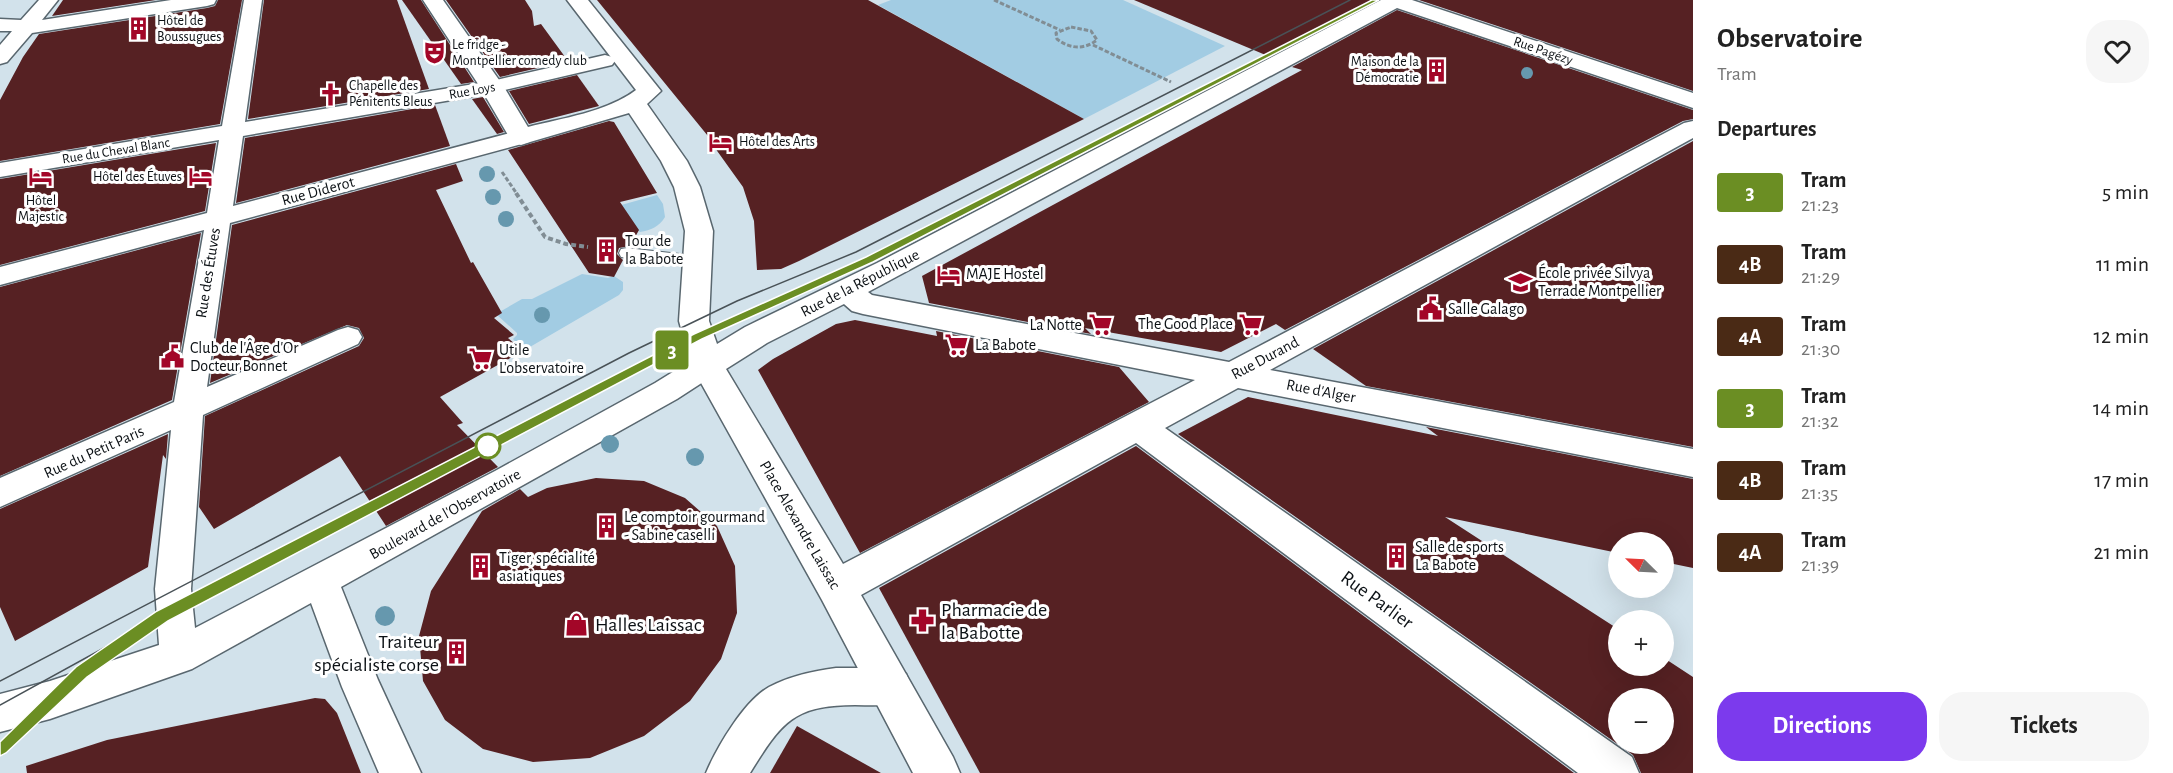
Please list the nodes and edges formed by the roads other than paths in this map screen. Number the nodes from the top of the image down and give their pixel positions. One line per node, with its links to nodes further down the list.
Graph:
1 (49, 0): 8 (street)
2 (207, 0): 8 (street)
3 (253, 0): 15 (street, Rue des Étuves)
4 (433, 0): 11 (street)
5 (578, 0): 13 (street)
6 (1394, 0): 12 (street, Rue Pagézy); 22 (street, Rue de la République)
7 (0, 25): 8 (street)
8 (27, 27): 9 (street)
9 (1, 54)
10 (605, 61): 11 (street, Rue Loys)
11 (492, 87): 15 (street, Rue Loys); 16 (street)
12 (1693, 101)
13 (634, 103): 16 (street, Rue Diderot); 20 (street, Place Alexandre Laissac)
14 (1693, 128): 25 (street, Rue Durand)
15 (231, 132): 17 (street, Rue du Cheval Blanc); 18 (street, Rue des Étuves)
16 (521, 137): 18 (street, Rue Diderot)
17 (0, 170)
18 (217, 219): 21 (street, Rue Diderot); 26 (street, Rue des Étuves)
19 (627, 253): 20 (lane)
20 (697, 262): 24 (street, Place Alexandre Laissac)
21 (0, 276)
22 (847, 290): 24 (street, Rue de la République); 25 (street, Rue d'Alger)
23 (348, 337): 26 (street, Rue du Petit Paris)
24 (707, 365): 30 (street, Boulevard de l'Observatoire); 31 (street, Place Alexandre Laissac)
25 (1235, 374): 27 (street, Rue Durand); 28 (street, Rue d'Alger)
26 (188, 411): 29 (street, Rue du Petit Paris); 32 (street, Rue des Étuves)
27 (1138, 427): 31 (street, Rue Durand); 38 (street, Rue Parlier)
28 (1693, 463)
29 (0, 493)
30 (321, 581): 32 (street, Boulevard de l'Observatoire); 35 (street)
31 (836, 588): 33 (street, Place Alexandre Laissac)
32 (179, 656): 34 (street, Boulevard de l'Observatoire)
33 (892, 687): 36 (street); 37 (street, Place Alexandre Laissac)
34 (0, 713)
35 (400, 773)
36 (727, 773)
37 (937, 773)
38 (1616, 773)

